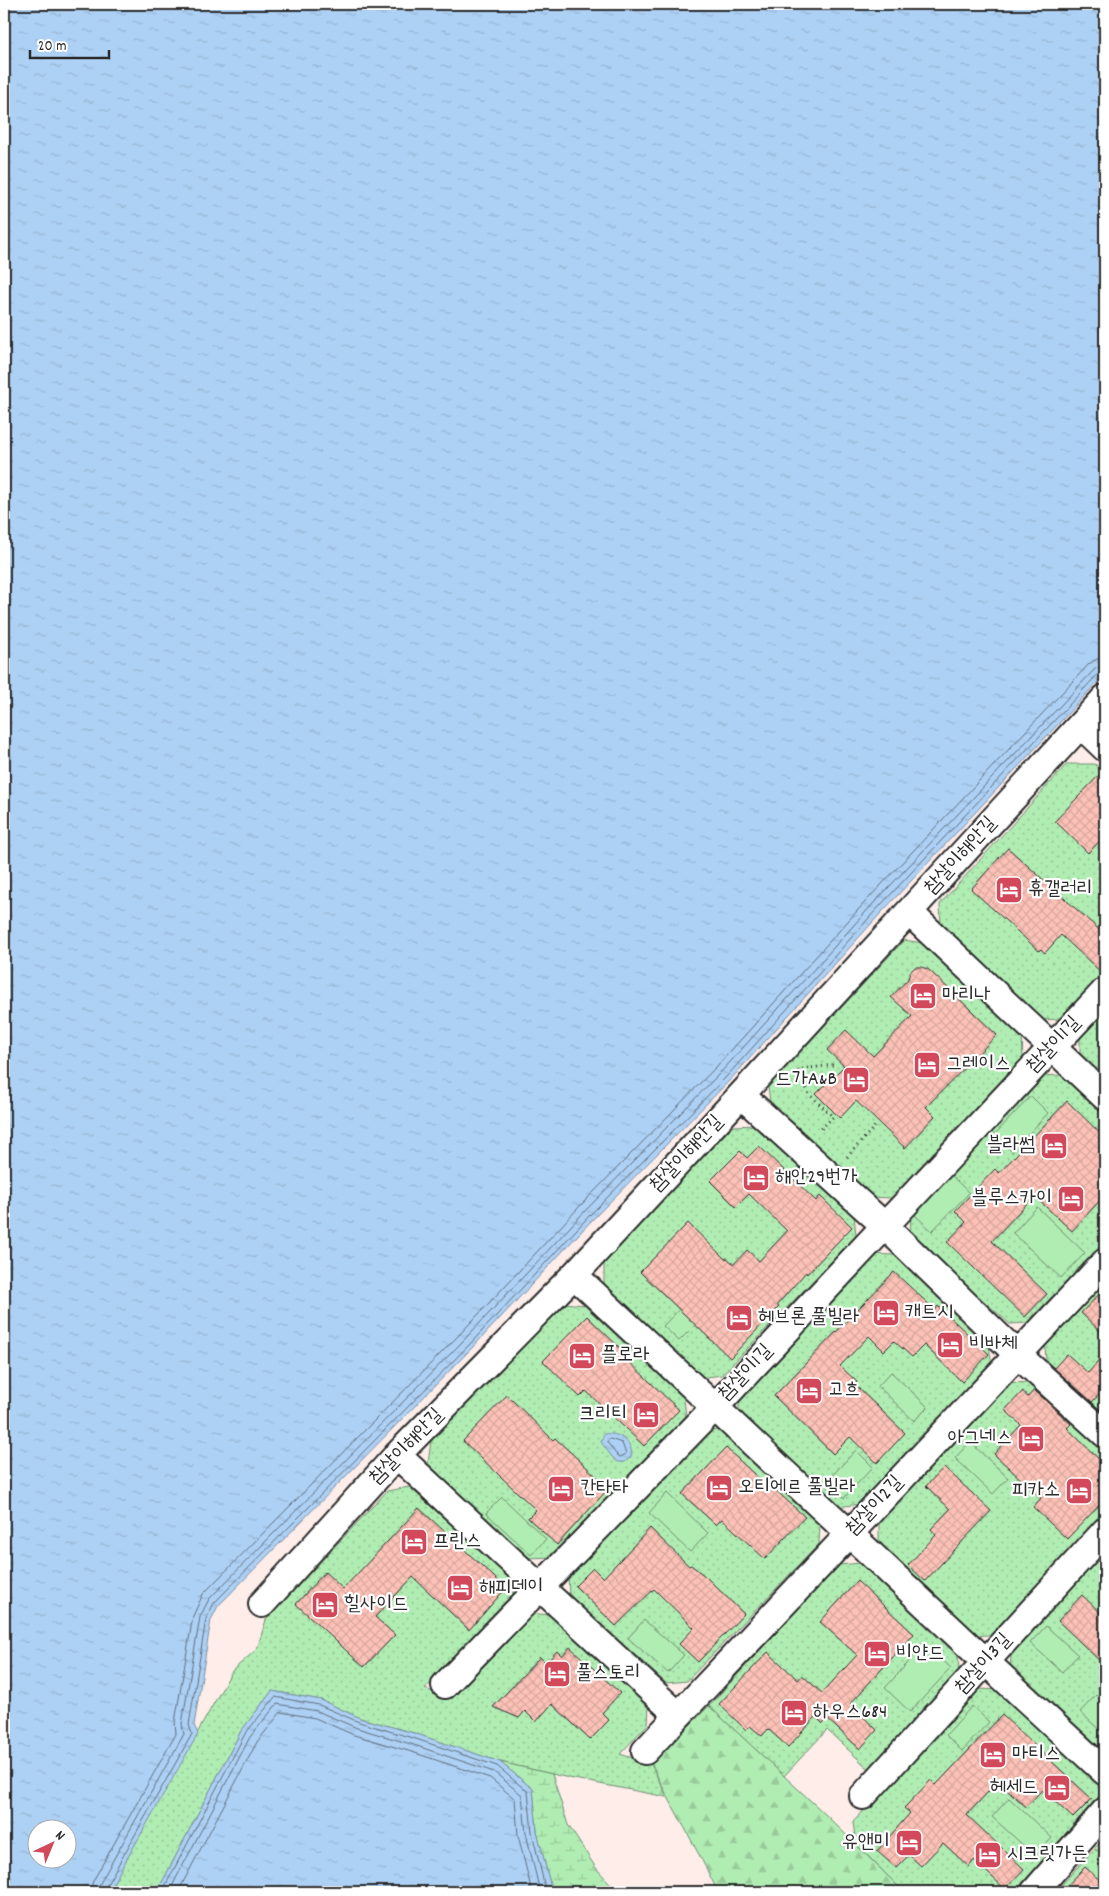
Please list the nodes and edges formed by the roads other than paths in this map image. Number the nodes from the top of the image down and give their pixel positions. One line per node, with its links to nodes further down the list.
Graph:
1 (1105, 698): 2 (street, 참살이해안길)
2 (1081, 724): 3 (street); 4 (street, 참살이해안길)
3 (1105, 748)
4 (910, 913): 6 (street); 7 (street, 참살이해안길)
5 (1105, 991): 6 (street, 참살이1길)
6 (1052, 1047): 8 (street); 9 (street, 참살이1길)
7 (741, 1096): 9 (street); 11 (street, 참살이해안길)
8 (1105, 1097)
9 (885, 1226): 12 (street); 13 (street, 참살이1길)
10 (1105, 1262): 12 (street, 참살이2길)
11 (574, 1275): 13 (street); 15 (street, 참살이해안길)
12 (1018, 1355): 14 (street); 17 (street, 참살이2길)
13 (715, 1407): 17 (street); 18 (street, 참살이1길)
14 (1105, 1434)
15 (397, 1455): 18 (street); 19 (street, 참살이해안길)
16 (1105, 1531): 20 (street, 참살이3길)
17 (849, 1533): 20 (street); 22 (street, 참살이2길)
18 (541, 1588): 21 (street, 참살이1길); 22 (street)
19 (262, 1604)
20 (986, 1662): 24 (street); 25 (street, 참살이3길)
21 (445, 1685)
22 (678, 1715): 23 (street, 참살이2길)
23 (645, 1751)
24 (1105, 1772)
25 (863, 1796)
26 (1105, 1811): 27 (street)
27 (1034, 1892)

